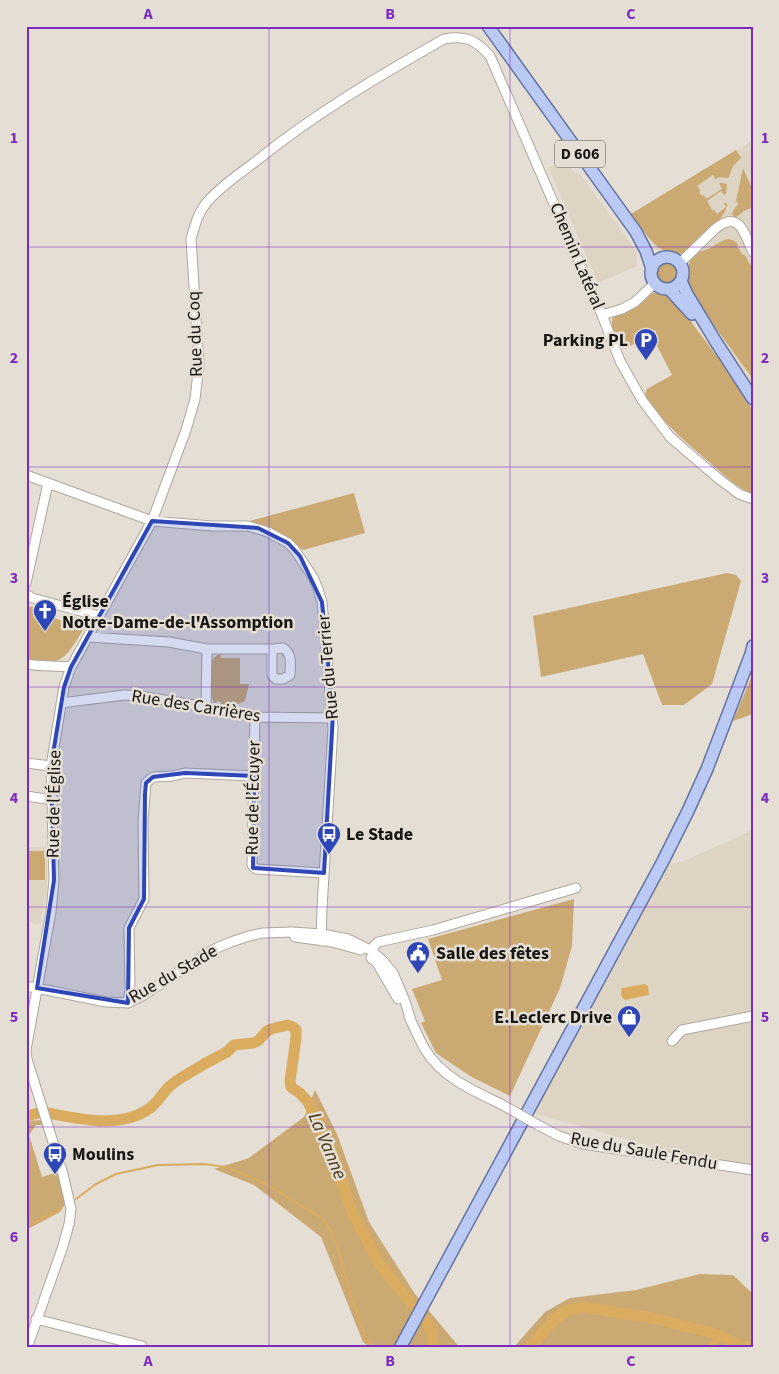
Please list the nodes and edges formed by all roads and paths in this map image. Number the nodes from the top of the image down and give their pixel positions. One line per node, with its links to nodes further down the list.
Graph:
1 (488, 26): 3 (main road, D 606)
2 (193, 229): 11 (street, Chemin Latéral); 19 (street, Rue du Coq)
3 (636, 232): 5 (main road, D 606); 7 (main road, D 606)
4 (753, 252): 6 (street)
5 (666, 257): 6 (main road); 7 (main road)
6 (680, 263): 8 (main road)
7 (652, 269): 9 (main road)
8 (681, 281): 10 (main road); 12 (main road)
9 (655, 283): 10 (main road); 11 (street)
10 (669, 289): 12 (main road)
11 (602, 315): 18 (street, Chemin Latéral)
12 (716, 342): 13 (main road)
13 (726, 356): 14 (main road); 15 (main road)
14 (753, 388)
15 (753, 399)
16 (26, 475): 17 (street, Rue du Terrier)
17 (48, 484): 19 (street, Rue du Terrier); 20 (street)
18 (753, 499)
19 (152, 521): 22 (street, Rue de l'Église); 32 (street, Rue du Terrier)
20 (26, 582)
21 (26, 594): 22 (street)
22 (99, 616): 23 (street, Rue de l'Église)
23 (88, 637): 25 (street); 28 (street, Rue de l'Église)
24 (272, 648): 25 (street)
25 (206, 649): 30 (street)
26 (752, 650): 53 (main road)
27 (26, 664): 28 (street)
28 (71, 667): 29 (street, Rue de l'Église)
29 (61, 703): 30 (street, Rue des Carrières); 34 (street, Rue de l'Église)
30 (206, 707): 31 (street, Rue des Carrières)
31 (255, 717): 32 (street, Rue des Carrières); 35 (street, Rue de l’Écuyer)
32 (333, 718): 38 (street, Rue du Terrier)
33 (26, 763): 34 (street)
34 (51, 766): 37 (street, Rue de l'Église)
35 (254, 776): 38 (street, Rue de l’Écuyer); 44 (street)
36 (26, 796): 37 (street)
37 (53, 800): 43 (street, Rue de l'Église)
38 (324, 873): 40 (street, Rue du Terrier)
39 (576, 888): 41 (street)
40 (321, 938): 41 (street, Rue du Stade); 44 (street, Rue du Stade)
41 (370, 952): 48 (street, Rue du Stade)
42 (26, 986): 43 (street, Rue du Stade)
43 (37, 988): 44 (street, Rue du Stade); 47 (street, Rue de l'Église)
44 (128, 1003)
45 (753, 1016): 46 (street)
46 (672, 1041)
47 (27, 1042): 50 (street, Rue de l'Église)
48 (501, 1104): 49 (street, Rue du Saule Fendu, bridge)
49 (753, 1170)
50 (36, 1320): 51 (street); 52 (street)
51 (27, 1348)
52 (142, 1348)
53 (400, 1348)

